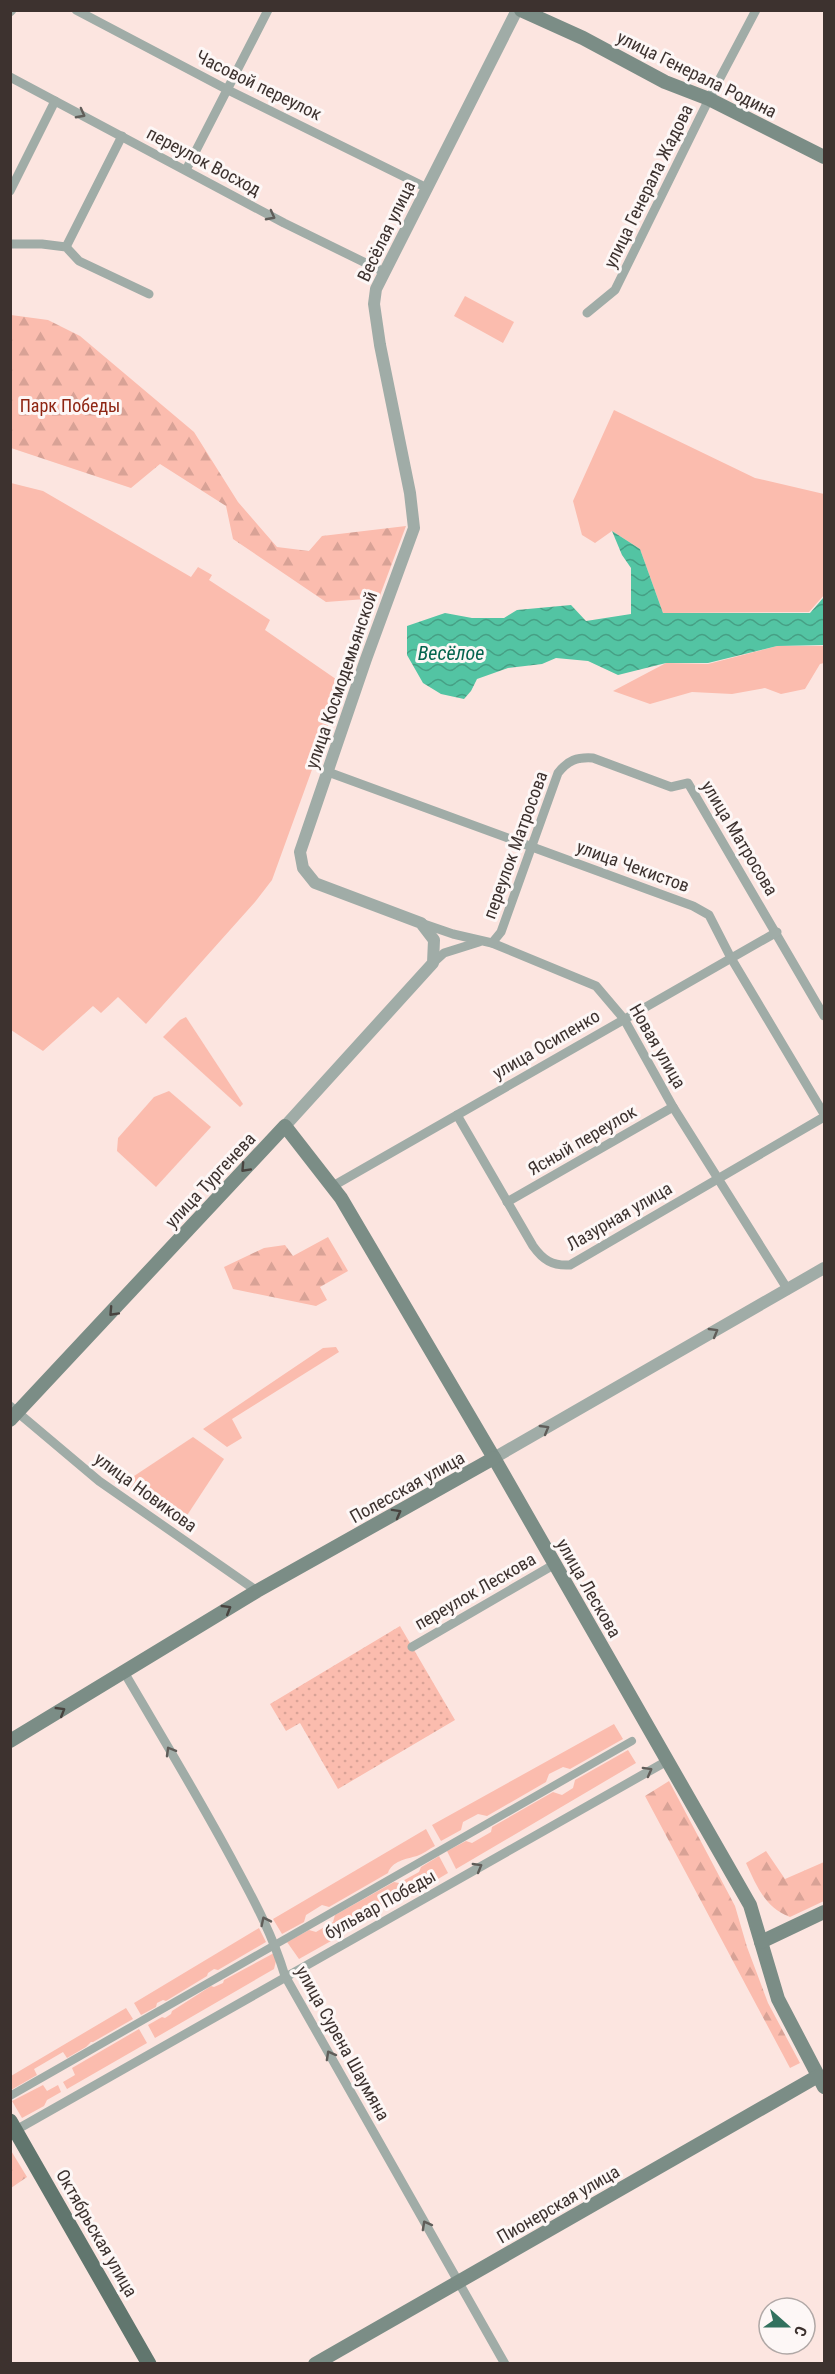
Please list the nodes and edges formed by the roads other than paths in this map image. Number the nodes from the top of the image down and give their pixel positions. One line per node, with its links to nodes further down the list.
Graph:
1 (76, 10): 6 (street, Часовой переулок)
2 (268, 10): 6 (street)
3 (519, 10): 7 (main road, улица Генерала Родина); 12 (street, Весёлая улица)
4 (756, 10): 7 (street, улица Генерала Жадова)
5 (10, 77): 8 (street, переулок Восход)
6 (228, 90): 11 (street); 12 (street, Часовой переулок)
7 (710, 99): 10 (main road, улица Генерала Родина); 18 (street, улица Генерала Жадова)
8 (55, 100): 9 (street, переулок Восход, one-way to 9); 13 (street)
9 (122, 136): 11 (street, переулок Восход); 15 (street)
10 (825, 158)
11 (186, 170): 16 (street, переулок Восход, one-way to 16)
12 (427, 188): 16 (street, Весёлая улица)
13 (10, 191)
14 (10, 244): 15 (street)
15 (66, 247): 17 (street)
16 (384, 272): 19 (street, Весёлая улица)
17 (149, 294)
18 (587, 313)
19 (414, 520): 21 (street, улица Космодемьянской)
20 (572, 760): 22 (street, переулок Матросова); 25 (street, улица Матросова)
21 (328, 772): 22 (street, улица Чекистов); 23 (street, улица Космодемьянской)
22 (533, 847): 27 (street, переулок Матросова); 28 (street, улица Чекистов)
23 (300, 852): 24 (street, Новая улица)
24 (421, 923): 26 (street, Новая улица); 29 (street)
25 (777, 932): 28 (street, улица Осипенко); 30 (street, улица Матросова)
26 (480, 941): 27 (street, Новая улица); 29 (street)
27 (492, 942): 31 (street, Новая улица)
28 (731, 958): 31 (street, улица Осипенко); 34 (street, улица Чекистов)
29 (433, 963): 35 (street, улица Тургенева)
30 (825, 1016)
31 (624, 1019): 32 (street, Новая улица); 33 (street, улица Осипенко)
32 (673, 1107): 36 (street, Новая улица); 38 (street, Ясный переулок)
33 (457, 1115): 37 (street, улица Осипенко); 38 (street, Лазурная улица)
34 (825, 1116): 36 (street, Лазурная улица)
35 (285, 1126): 37 (main road, улица Лескова); 41 (main road, улица Тургенева, one-way to 41)
36 (718, 1178): 38 (street, Лазурная улица); 40 (street, Новая улица)
37 (333, 1186): 42 (main road, улица Лескова)
38 (507, 1202)
39 (825, 1268): 40 (street, Полесская улица)
40 (788, 1290): 42 (street, Полесская улица, one-way to 40)
41 (13, 1413): 44 (street, улица Новикова)
42 (494, 1458): 43 (main road, улица Лескова); 44 (main road, Полесская улица, one-way to 42)
43 (555, 1564): 45 (street, переулок Лескова); 49 (main road, улица Лескова)
44 (257, 1591): 46 (main road, Полесская улица, one-way to 44)
45 (412, 1647)
46 (124, 1672): 47 (main road, Полесская улица, one-way to 46); 52 (street, улица Сурена Шаумяна, one-way to 46)
47 (10, 1741)
48 (632, 1741): 52 (street, бульвар Победы)
49 (667, 1761): 51 (main road, улица Лескова); 53 (street, бульвар Победы, one-way to 49)
50 (825, 1912): 51 (main road)
51 (761, 1942): 54 (main road, улица Лескова)
52 (276, 1943): 53 (street, улица Сурена Шаумяна); 55 (street, бульвар Победы)
53 (285, 1976): 56 (street, бульвар Победы); 57 (street, улица Сурена Шаумяна, one-way to 53)
54 (821, 2082): 57 (main road, Пионерская улица)
55 (10, 2096)
56 (13, 2125): 58 (main road, Октябрьская улица)
57 (458, 2282): 59 (main road, Пионерская улица); 60 (street, улица Сурена Шаумяна)
58 (149, 2364)
59 (315, 2364)
60 (505, 2364)

